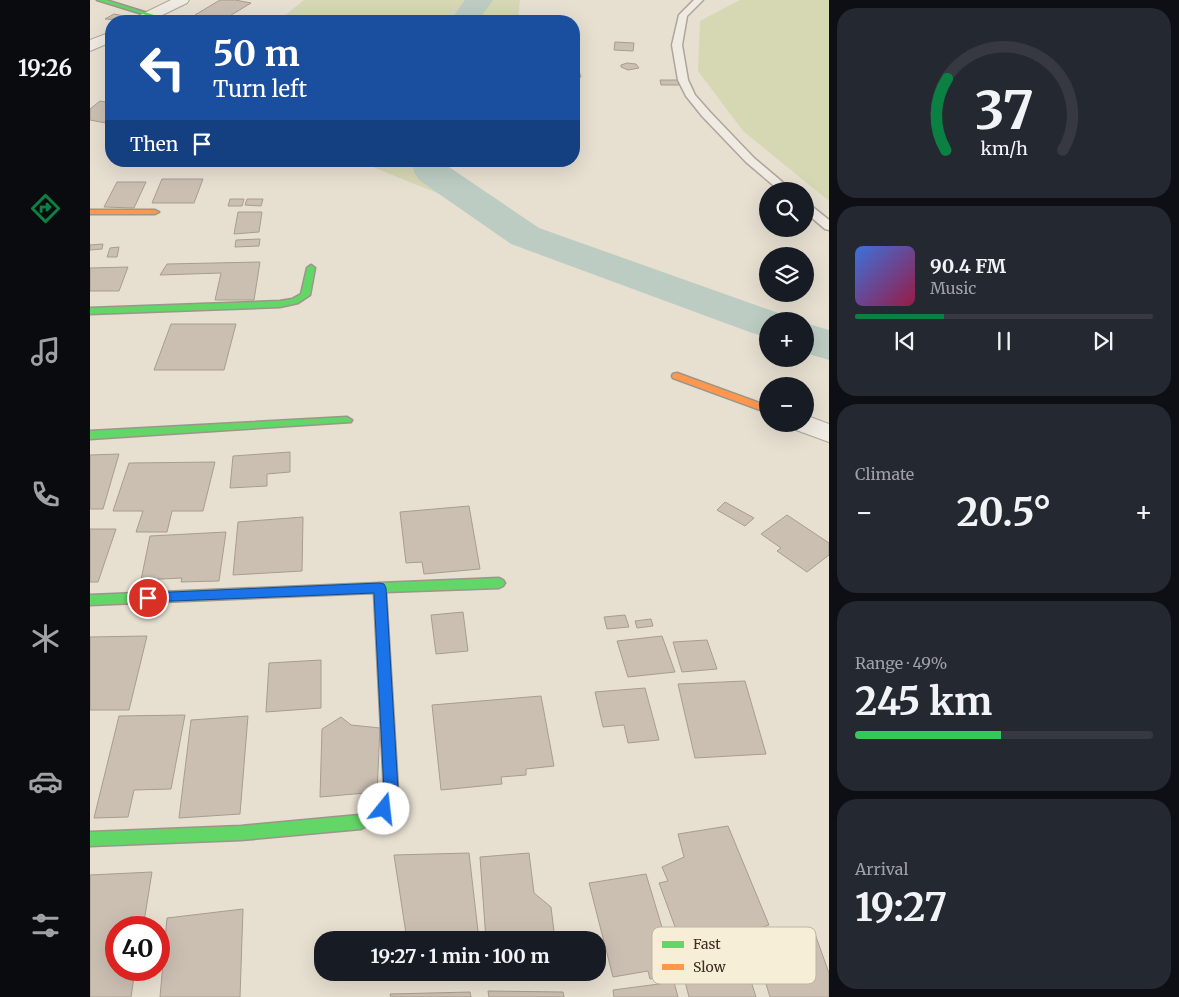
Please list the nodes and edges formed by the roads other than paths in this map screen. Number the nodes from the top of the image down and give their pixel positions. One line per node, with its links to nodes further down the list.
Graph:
1 (100, 0): 4 (street)
2 (182, 0): 5 (street)
3 (699, 0): 8 (lane)
4 (138, 15)
5 (151, 15)
6 (105, 39): 7 (street)
7 (90, 46)
8 (776, 182)
9 (90, 212): 10 (street)
10 (155, 212)
11 (814, 214): 12 (lane)
12 (829, 226)
13 (311, 268): 14 (street)
14 (90, 310)
15 (677, 376): 16 (street)
16 (759, 407)
17 (347, 420): 20 (street)
18 (814, 427): 19 (street)
19 (829, 433)
20 (90, 435)
21 (499, 583): 22 (street)
22 (380, 588): 23 (street); 24 (street)
23 (90, 600)
24 (90, 839)

